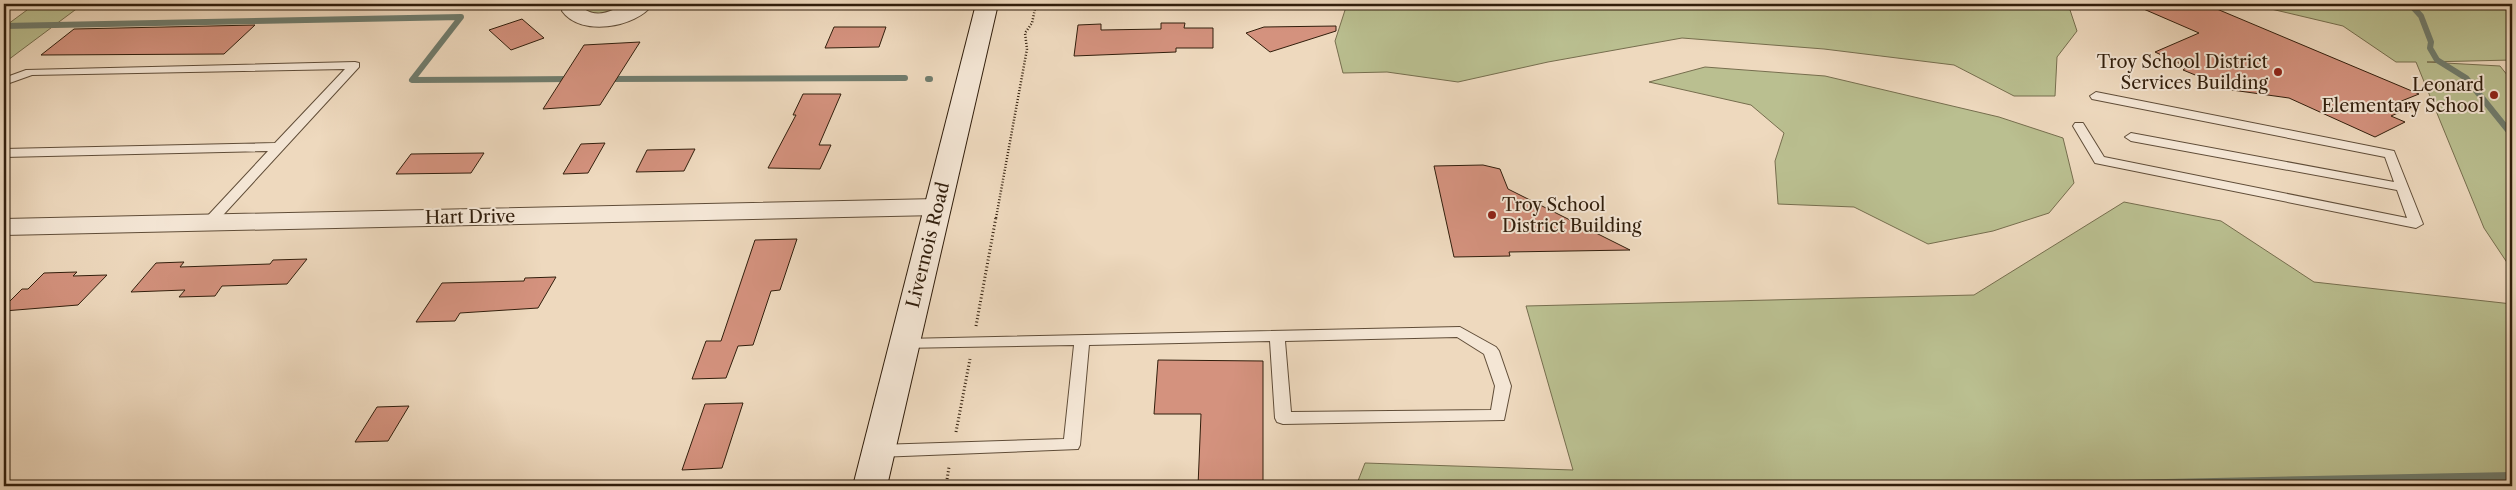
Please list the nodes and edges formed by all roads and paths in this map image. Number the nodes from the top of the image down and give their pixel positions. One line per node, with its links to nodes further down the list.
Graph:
1 (574, 4): 2 (street)
2 (642, 4)
3 (986, 4): 12 (street, Livernois Road)
4 (1036, 4): 17 (path)
5 (4, 82): 9 (lane)
6 (2096, 96): 11 (lane)
7 (2079, 126): 11 (lane)
8 (2131, 137): 11 (lane)
9 (278, 147): 10 (lane); 13 (lane)
10 (4, 153)
11 (2403, 187)
12 (937, 206): 13 (street, Hart Drive); 18 (street, Livernois Road)
13 (208, 223): 14 (street, Hart Drive)
14 (4, 227)
15 (1277, 336): 15 (lane); 16 (lane)
16 (1082, 340): 17 (lane); 19 (lane)
17 (973, 342): 18 (lane); 19 (path)
18 (904, 344): 20 (street, Livernois Road)
19 (953, 449): 20 (lane); 22 (path)
20 (878, 451): 21 (street, Livernois Road)
21 (870, 486)
22 (946, 486)

